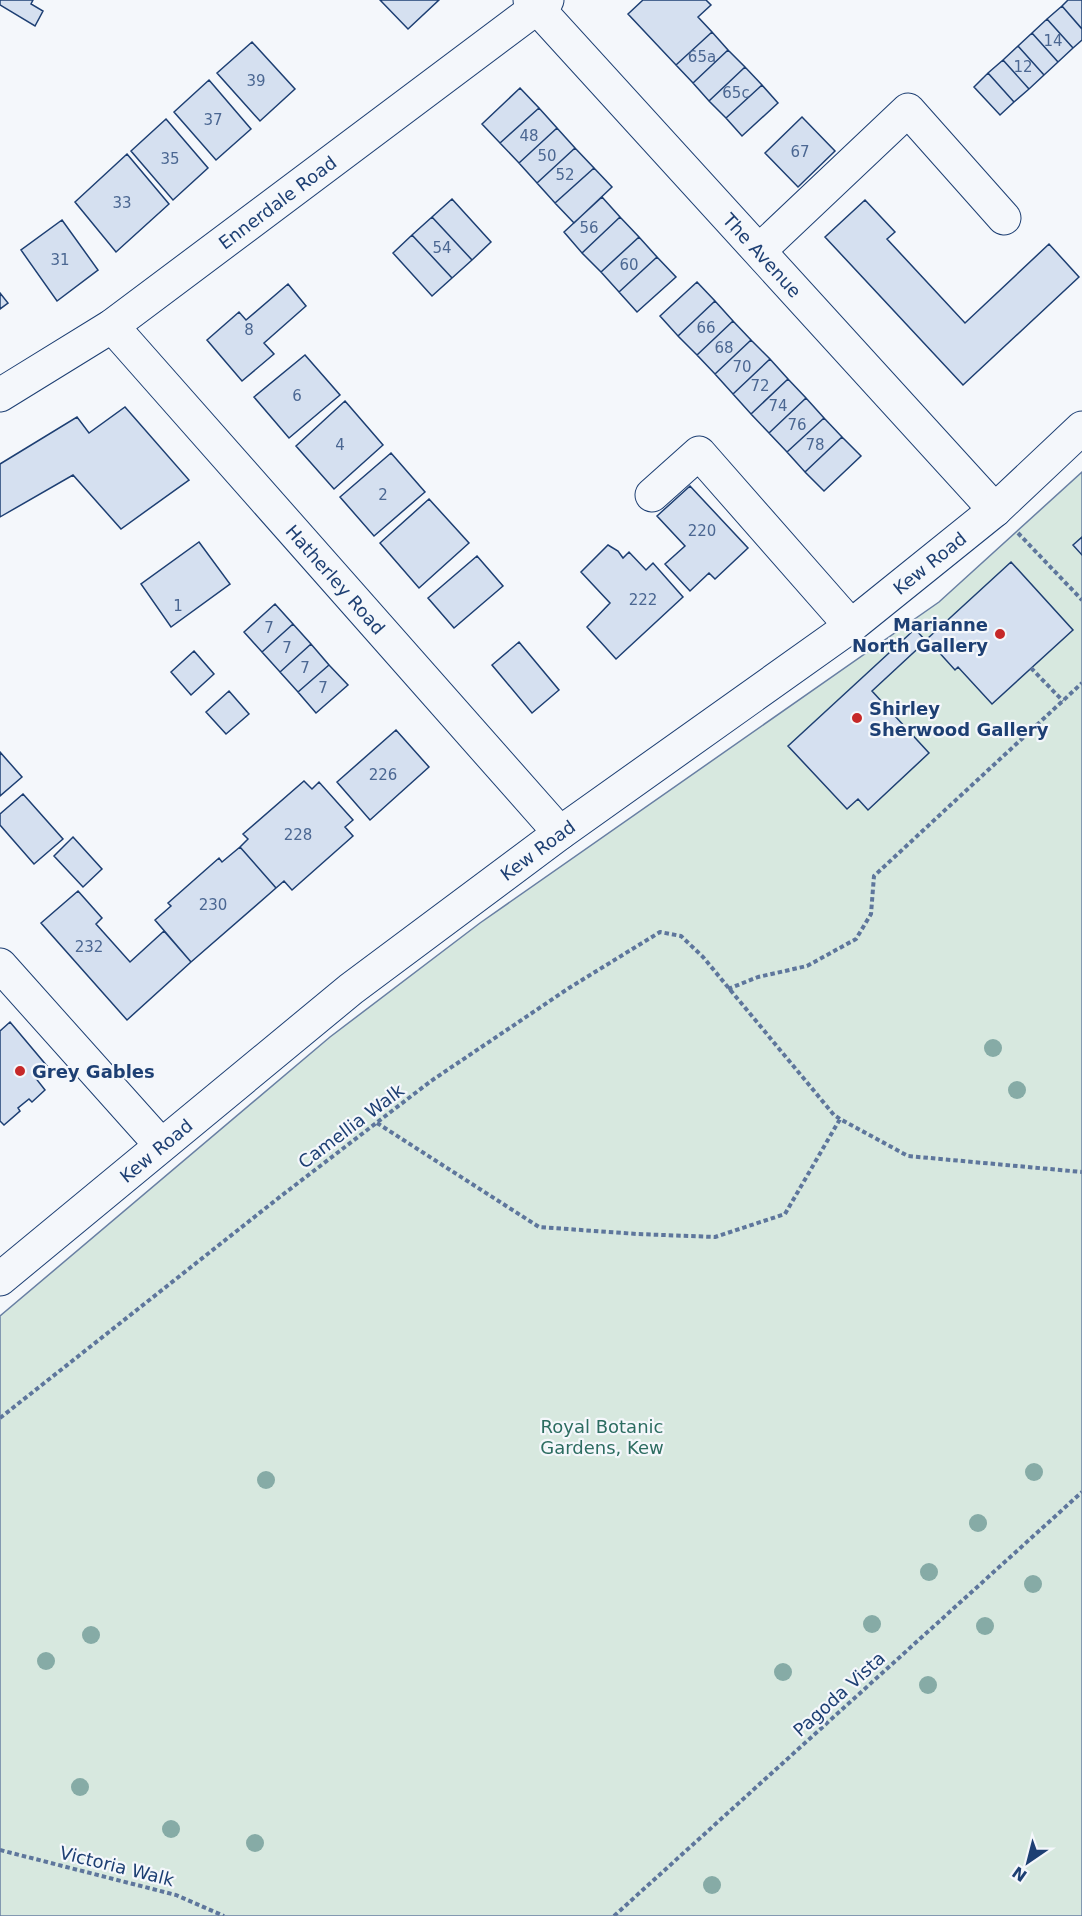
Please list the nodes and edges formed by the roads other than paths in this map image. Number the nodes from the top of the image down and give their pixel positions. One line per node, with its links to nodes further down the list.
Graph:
1 (538, 3): 3 (street, The Avenue); 4 (street, Ennerdale Road)
2 (1004, 218): 3 (street)
3 (760, 250): 8 (street, The Avenue)
4 (112, 326): 5 (street, Ennerdale Road); 10 (street, Hatherley Road)
5 (0, 395)
6 (1082, 428): 8 (street, Kew Road)
7 (652, 495): 9 (street)
8 (996, 510): 9 (street, Kew Road)
9 (851, 626): 10 (street, Kew Road)
10 (560, 833): 12 (street, Kew Road)
11 (0, 964): 12 (street)
12 (161, 1145): 13 (street, Kew Road)
13 (0, 1279)

